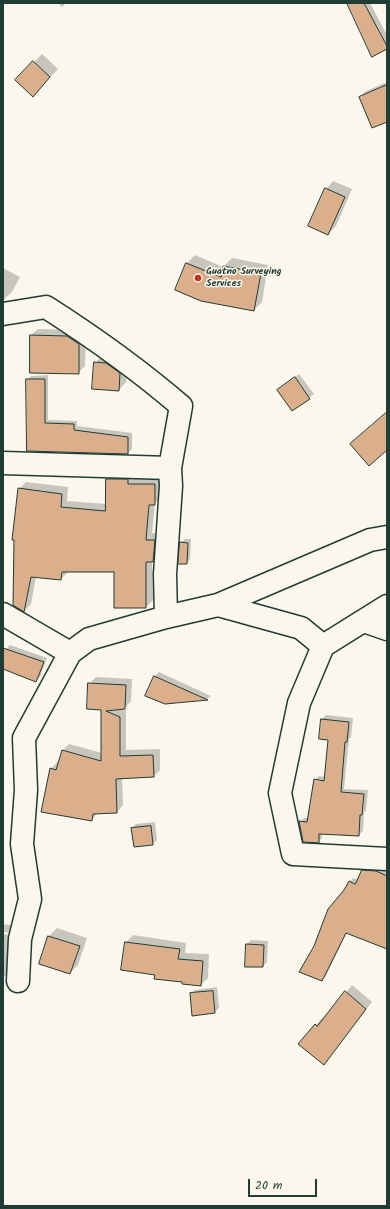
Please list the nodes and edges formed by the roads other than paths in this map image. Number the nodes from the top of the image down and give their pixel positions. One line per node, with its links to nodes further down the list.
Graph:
1 (3, 314): 3 (street)
2 (3, 463): 3 (street)
3 (170, 468): 8 (street)
4 (387, 537): 5 (street)
5 (218, 605): 8 (street); 11 (street)
6 (387, 606): 9 (street)
7 (3, 614): 12 (street)
8 (174, 616): 12 (street)
9 (364, 621): 10 (street); 11 (street)
10 (387, 628)
11 (323, 646): 13 (street)
12 (70, 652): 14 (street)
13 (387, 859)
14 (18, 980)

